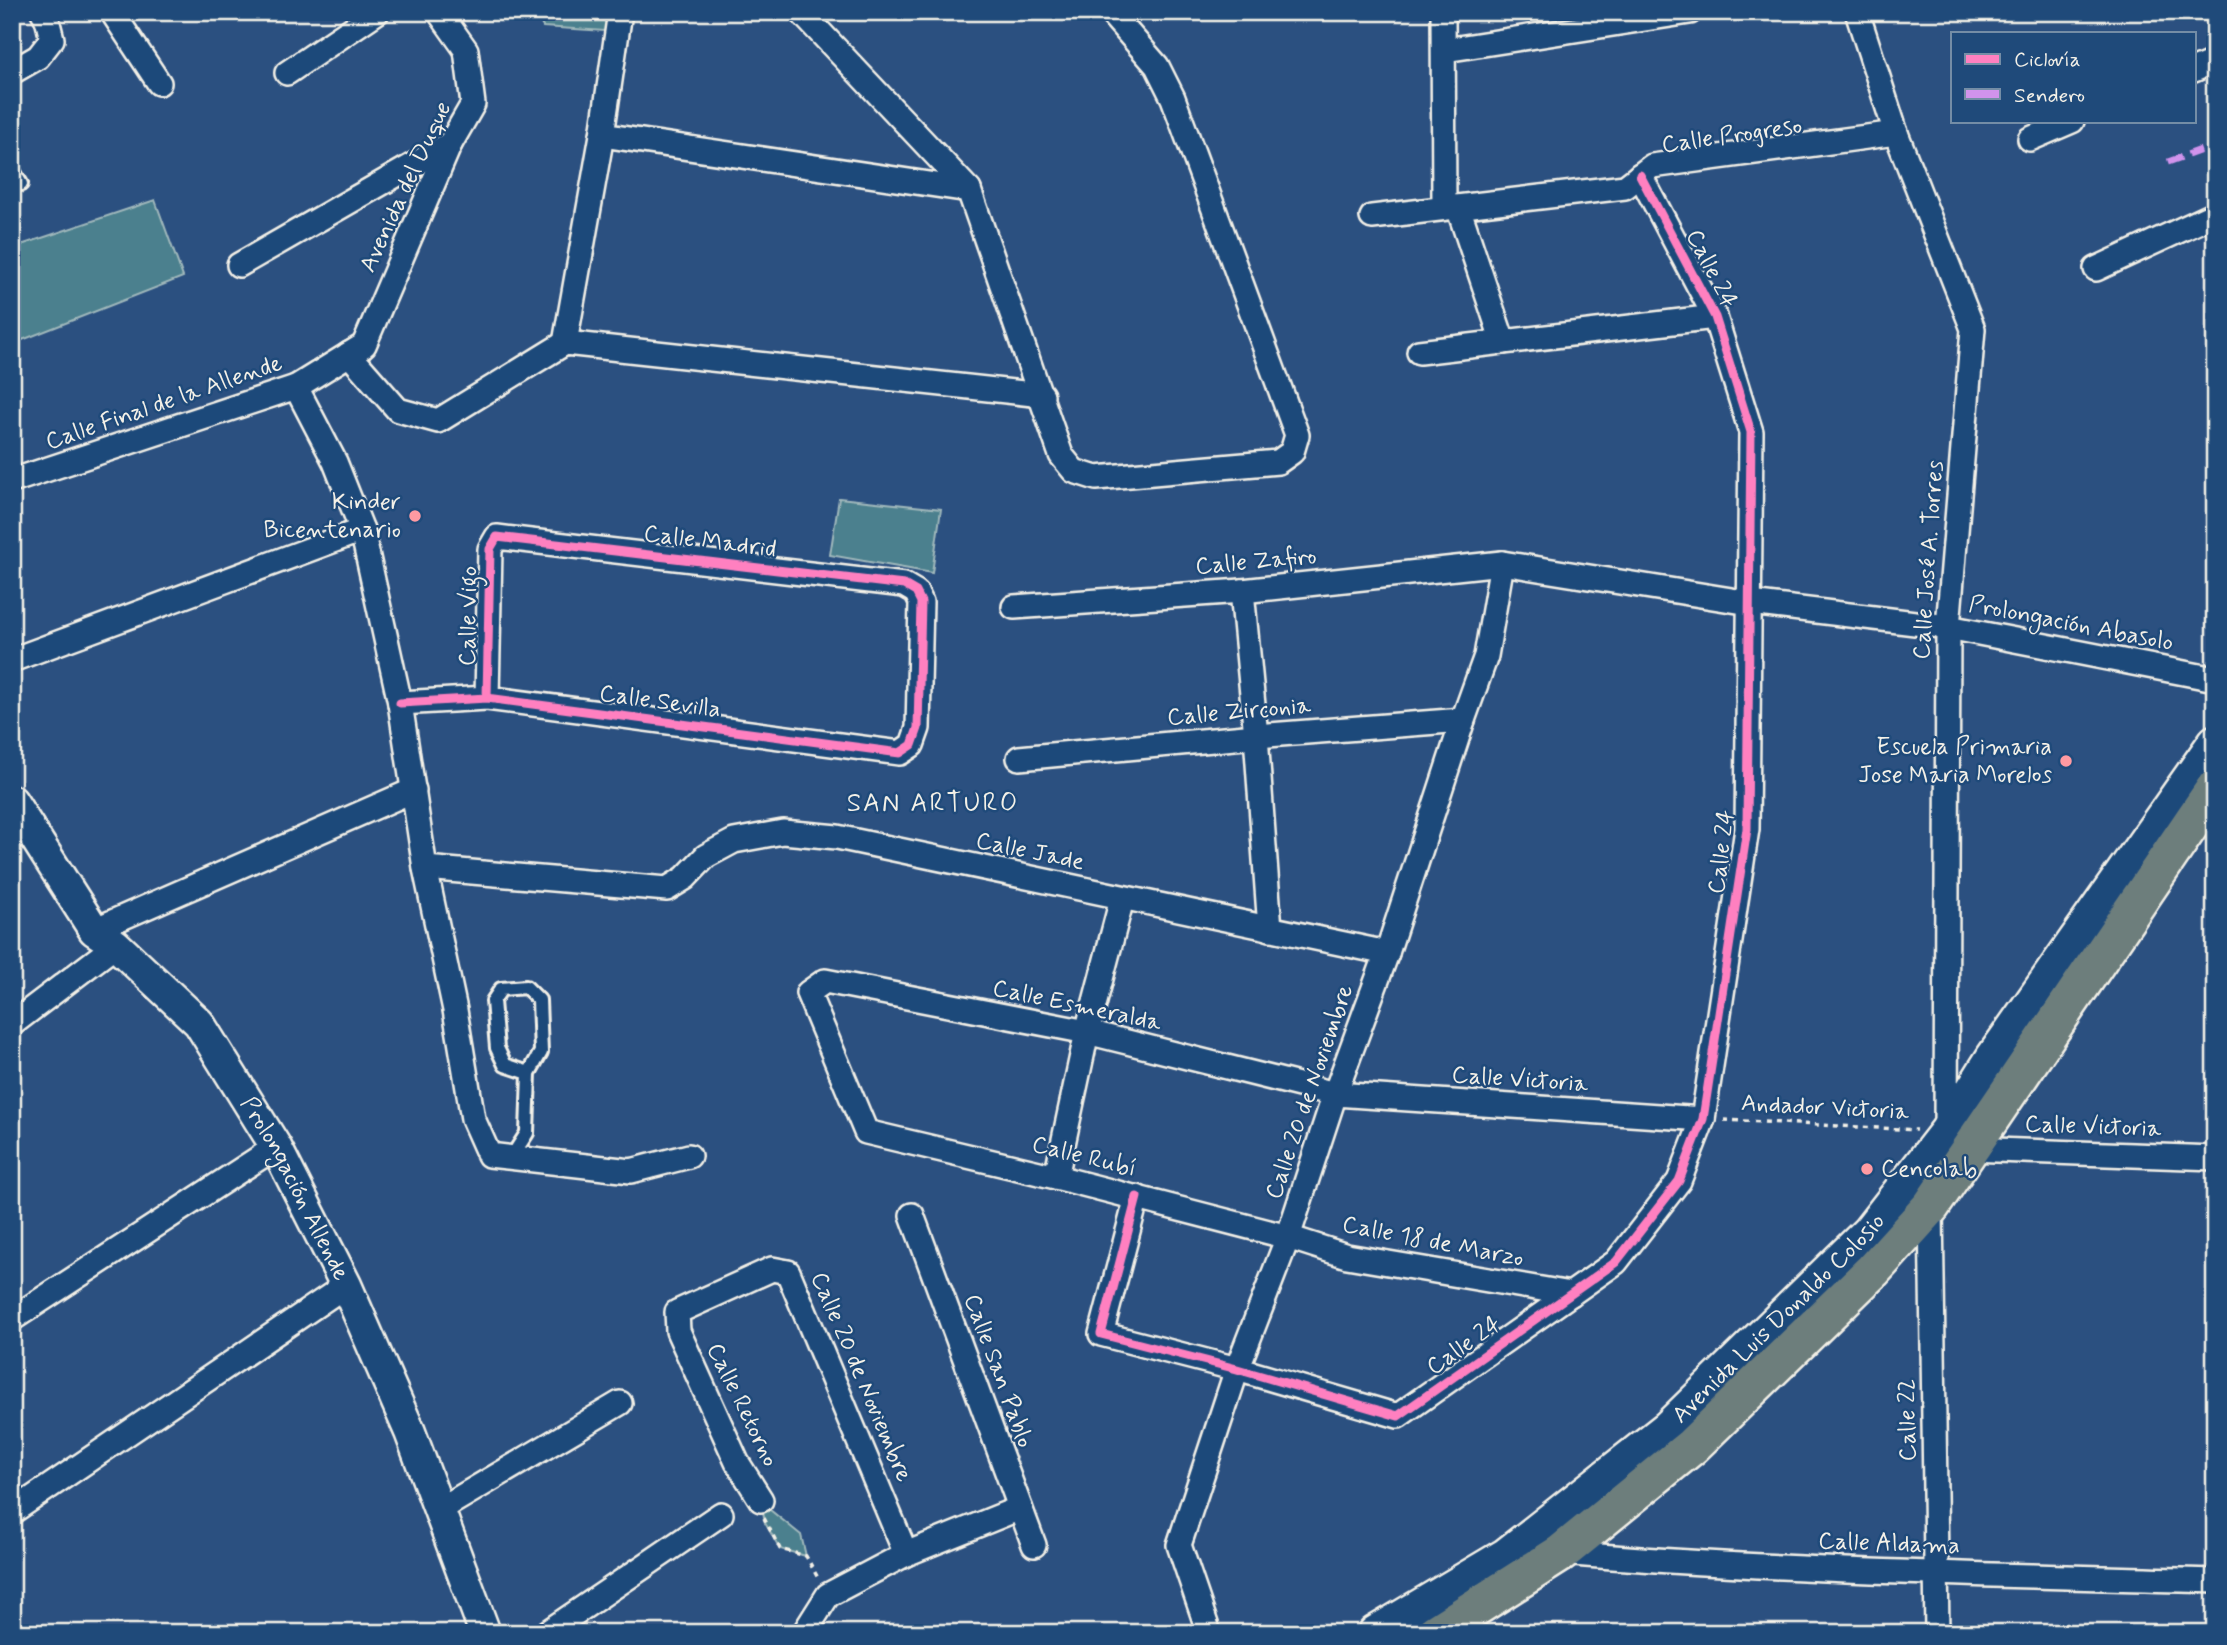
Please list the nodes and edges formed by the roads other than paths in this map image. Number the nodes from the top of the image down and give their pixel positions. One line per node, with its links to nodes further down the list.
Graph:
1 (43, 12): 14 (street)
2 (118, 12): 16 (street)
3 (377, 12): 15 (street)
4 (439, 12): 21 (street, Avenida del Duque)
5 (620, 12): 19 (street)
6 (801, 12): 25 (street)
7 (1110, 12): 37 (street)
8 (1443, 12): 11 (street)
9 (1690, 12): 11 (street)
10 (1857, 12): 18 (street, Calle José A. Torres)
11 (1444, 50): 26 (street)
12 (2215, 61): 13 (street)
13 (2196, 69)
14 (12, 72)
15 (287, 73)
16 (159, 83)
17 (2070, 122): 20 (street)
18 (1896, 133): 23 (street, Calle Progreso); 45 (street, Calle José A. Torres)
19 (602, 135): 25 (street); 33 (street)
20 (2030, 139)
21 (450, 144): 29 (street); 34 (street, Avenida del Duque)
22 (12, 169): 24 (lane)
23 (1640, 175): 26 (street, Calle Progreso); 31 (street, Calle 24)
24 (21, 184)
25 (969, 190): 37 (street)
26 (1451, 207): 28 (street, Calle Progreso); 32 (street)
27 (2215, 214): 30 (street)
28 (1371, 216)
29 (239, 265)
30 (2096, 269)
31 (1715, 317): 32 (street); 43 (street, Calle 24)
32 (1503, 342): 35 (street)
33 (565, 343): 34 (street); 37 (street)
34 (356, 350): 36 (street, Calle Final de la Allende)
35 (1419, 352)
36 (296, 387): 38 (street, Calle Final de la Allende); 39 (street)
37 (1042, 395)
38 (12, 481)
39 (362, 530): 46 (street); 49 (street)
40 (497, 537): 48 (street, Calle Vigo); 53 (street, Calle Madrid)
41 (1502, 563): 42 (street, Calle Zafiro); 43 (street, Prolongación Abasolo); 50 (street, Calle 20 de Noviembre)
42 (1242, 591): 44 (street, Calle Zafiro); 51 (street)
43 (1750, 603): 45 (street, Prolongación Abasolo); 67 (street, Calle 24)
44 (1014, 607)
45 (1948, 627): 47 (street, Prolongación Abasolo); 69 (street, Calle José A. Torres)
46 (12, 660)
47 (2215, 678)
48 (487, 698): 49 (street, Calle Sevilla); 53 (street, Calle Sevilla)
49 (400, 703): 56 (street)
50 (1463, 720): 51 (street, Calle Zirconia); 62 (street, Calle 20 de Noviembre)
51 (1256, 736): 54 (street, Calle Zirconia); 60 (street)
52 (2215, 743): 69 (main road, Avenida Luis Donaldo Colosio)
53 (912, 744)
54 (1019, 758)
55 (2215, 788): 69 (main road, Avenida Luis Donaldo Colosio)
56 (414, 790): 58 (street); 61 (street)
57 (12, 801): 61 (street, Prolongación Allende)
58 (425, 868): 59 (street, Calle Jade); 72 (street)
59 (1122, 899): 60 (street, Calle Jade); 64 (street)
60 (1270, 929): 62 (street, Calle Jade)
61 (105, 937): 63 (street); 70 (street, Prolongación Allende)
62 (1387, 953): 66 (street, Calle 20 de Noviembre)
63 (12, 1024)
64 (1087, 1032): 66 (street, Calle Esmeralda); 68 (street, Calle Esmeralda); 74 (street)
65 (529, 1073): 65 (lane); 72 (lane)
66 (1335, 1094): 67 (street, Calle Victoria); 78 (street, Calle 20 de Noviembre)
67 (1703, 1119): 80 (street, Calle 24)
68 (866, 1132): 74 (street, Calle Rubí)
69 (1958, 1140): 73 (street, Calle Victoria); 76 (main road, Avenida Luis Donaldo Colosio); 99 (main road, Avenida Luis Donaldo Colosio)
70 (276, 1147): 79 (street, Prolongación Allende); 81 (street)
71 (689, 1156): 72 (street)
72 (511, 1158)
73 (2215, 1158)
74 (1056, 1177): 75 (street, Calle Rubí)
75 (1137, 1198): 78 (street, Calle Rubí); 83 (street)
76 (1931, 1206): 91 (main road, Avenida Luis Donaldo Colosio); 93 (street, Calle 22)
77 (912, 1215): 86 (street, Calle San Pablo)
78 (1288, 1237): 80 (street, Calle 18 de Marzo); 83 (street, Calle 20 de Noviembre)
79 (346, 1285): 87 (street, Prolongación Allende); 88 (street)
80 (1571, 1294): 83 (street, Calle 24)
81 (12, 1319)
82 (678, 1331): 85 (street, Calle Retorno); 92 (street, Calle 20 de Noviembre)
83 (1237, 1369): 98 (street, Calle 20 de Noviembre)
84 (620, 1403): 87 (street)
85 (761, 1500)
86 (1020, 1508): 90 (street, Calle San Pablo); 92 (street)
87 (439, 1510): 95 (street, Prolongación Allende)
88 (12, 1512)
89 (721, 1514): 96 (street)
90 (1034, 1545)
91 (1561, 1553): 93 (street, Calle Aldama); 100 (main road, Avenida Luis Donaldo Colosio)
92 (906, 1554): 97 (street)
93 (1936, 1573): 94 (street, Calle Aldama); 101 (street, Calle 22)
94 (2215, 1581)
95 (485, 1633)
96 (547, 1633)
97 (804, 1633)
98 (1209, 1633)
99 (1375, 1633)
100 (1435, 1633)
101 (1937, 1633)

